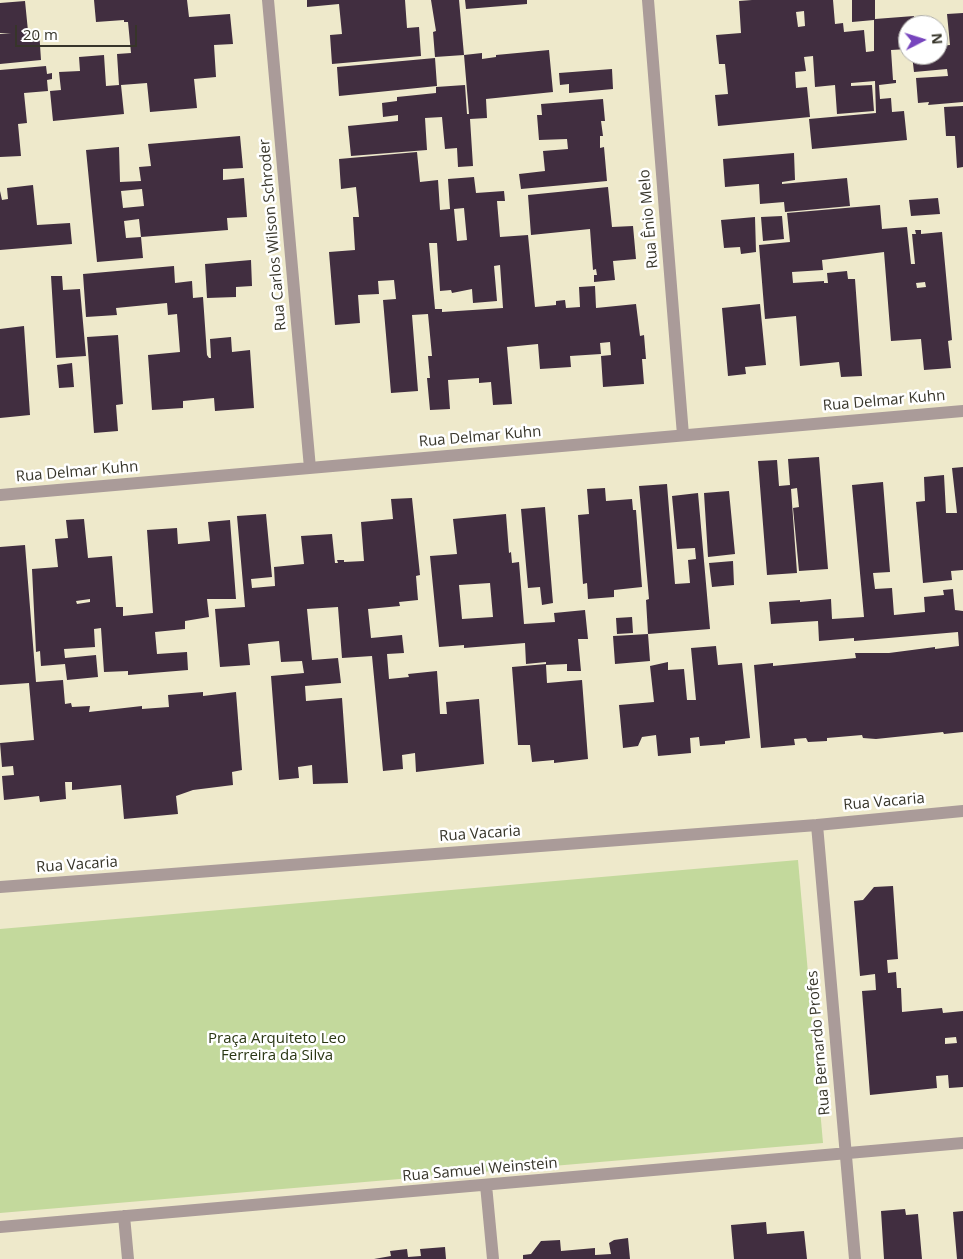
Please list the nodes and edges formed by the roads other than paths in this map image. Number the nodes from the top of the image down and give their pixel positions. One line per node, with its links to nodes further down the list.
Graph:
1 (268, 0): 5 (street, Rua Carlos Wilson Schroder)
2 (648, 0): 4 (street, Rua Ênio Melo)
3 (963, 411): 4 (street, Rua Delmar Kuhn)
4 (683, 435): 5 (street, Rua Delmar Kuhn)
5 (310, 468): 6 (street, Rua Delmar Kuhn)
6 (0, 495)
7 (963, 811): 8 (street, Rua Vacaria)
8 (818, 825): 9 (street, Rua Vacaria); 11 (street, Rua Bernardo Profes)
9 (0, 887)
10 (963, 1143): 11 (street, Rua Samuel Weinstein)
11 (844, 1154): 12 (street, Rua Samuel Weinstein); 17 (street, Rua Bernardo Profes)
12 (486, 1185): 13 (street, Rua Samuel Weinstein); 16 (street)
13 (124, 1216): 14 (street, Rua Samuel Weinstein); 15 (street)
14 (0, 1227)
15 (128, 1259)
16 (493, 1259)
17 (854, 1259)

